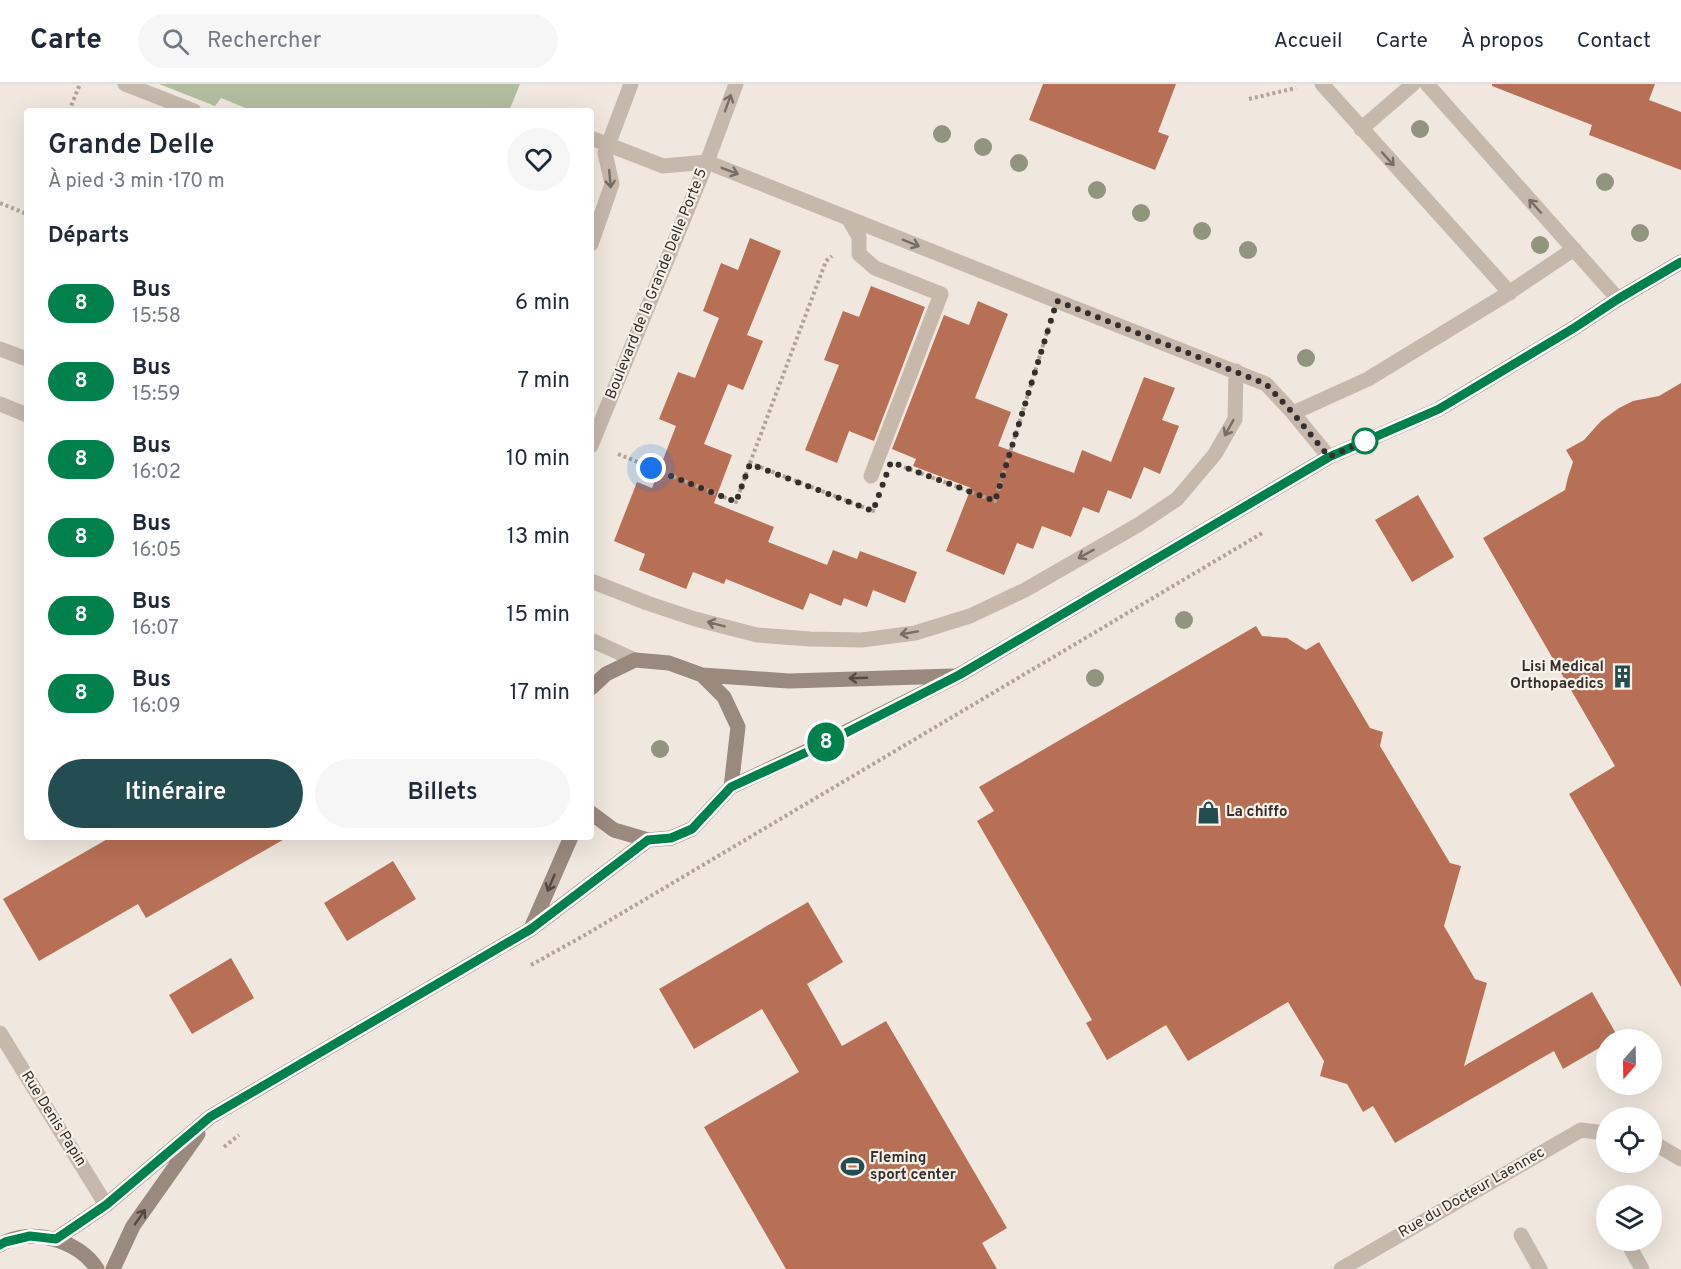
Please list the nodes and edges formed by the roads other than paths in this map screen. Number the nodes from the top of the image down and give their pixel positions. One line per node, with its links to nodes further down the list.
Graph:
1 (125, 84): 7 (street)
2 (631, 84): 10 (street)
3 (736, 84): 11 (street, one-way to 3)
4 (1322, 84): 8 (street)
5 (1413, 84): 8 (street)
6 (1427, 84): 14 (street, one-way to 6)
7 (186, 108)
8 (1361, 129): 16 (street, one-way to 16)
9 (594, 139): 10 (street)
10 (608, 144): 11 (street); 13 (street, one-way to 13)
11 (707, 162): 12 (street, Boulevard de la Grande Delle Porte 5, one-way to 12); 24 (street, Boulevard de la Grande Delle Porte 5)
12 (848, 218): 20 (street, Boulevard de la Grande Delle Porte 5, one-way to 20); 26 (street)
13 (594, 235)
14 (1574, 249): 16 (street); 17 (street)
15 (1681, 262): 17 (street)
16 (1510, 293): 22 (street)
17 (1618, 299): 25 (street)
18 (0, 349): 19 (street)
19 (24, 358)
20 (1236, 371): 22 (street, Boulevard de la Grande Delle Porte 5); 27 (street, one-way to 27)
21 (0, 404): 23 (street)
22 (1293, 413): 25 (street, Boulevard de la Grande Delle Porte 5)
23 (24, 414)
24 (594, 439)
25 (1329, 457): 31 (street)
26 (871, 476)
27 (594, 582)
28 (594, 641): 29 (street)
29 (635, 660): 30 (street); 32 (street)
30 (702, 675): 31 (street, one-way to 30); 33 (street)
31 (959, 675): 33 (street)
32 (594, 685)
33 (731, 787): 36 (street)
34 (594, 815): 36 (street)
35 (570, 840): 37 (street, one-way to 37)
36 (648, 840): 37 (street)
37 (531, 929): 39 (street)
38 (0, 1033): 43 (street, Rue Denis Papin)
39 (210, 1117): 43 (street); 49 (street, one-way to 39)
40 (1596, 1132): 50 (street, Rue du Docteur Laennec)
41 (1662, 1148): 42 (street)
42 (1681, 1159)
43 (106, 1205): 45 (street)
44 (1521, 1235): 51 (street)
45 (56, 1239): 46 (street); 48 (street)
46 (0, 1245)
47 (1632, 1251): 52 (street)
48 (98, 1269)
49 (113, 1269)
50 (1341, 1269)
51 (1540, 1269)
52 (1642, 1269)

